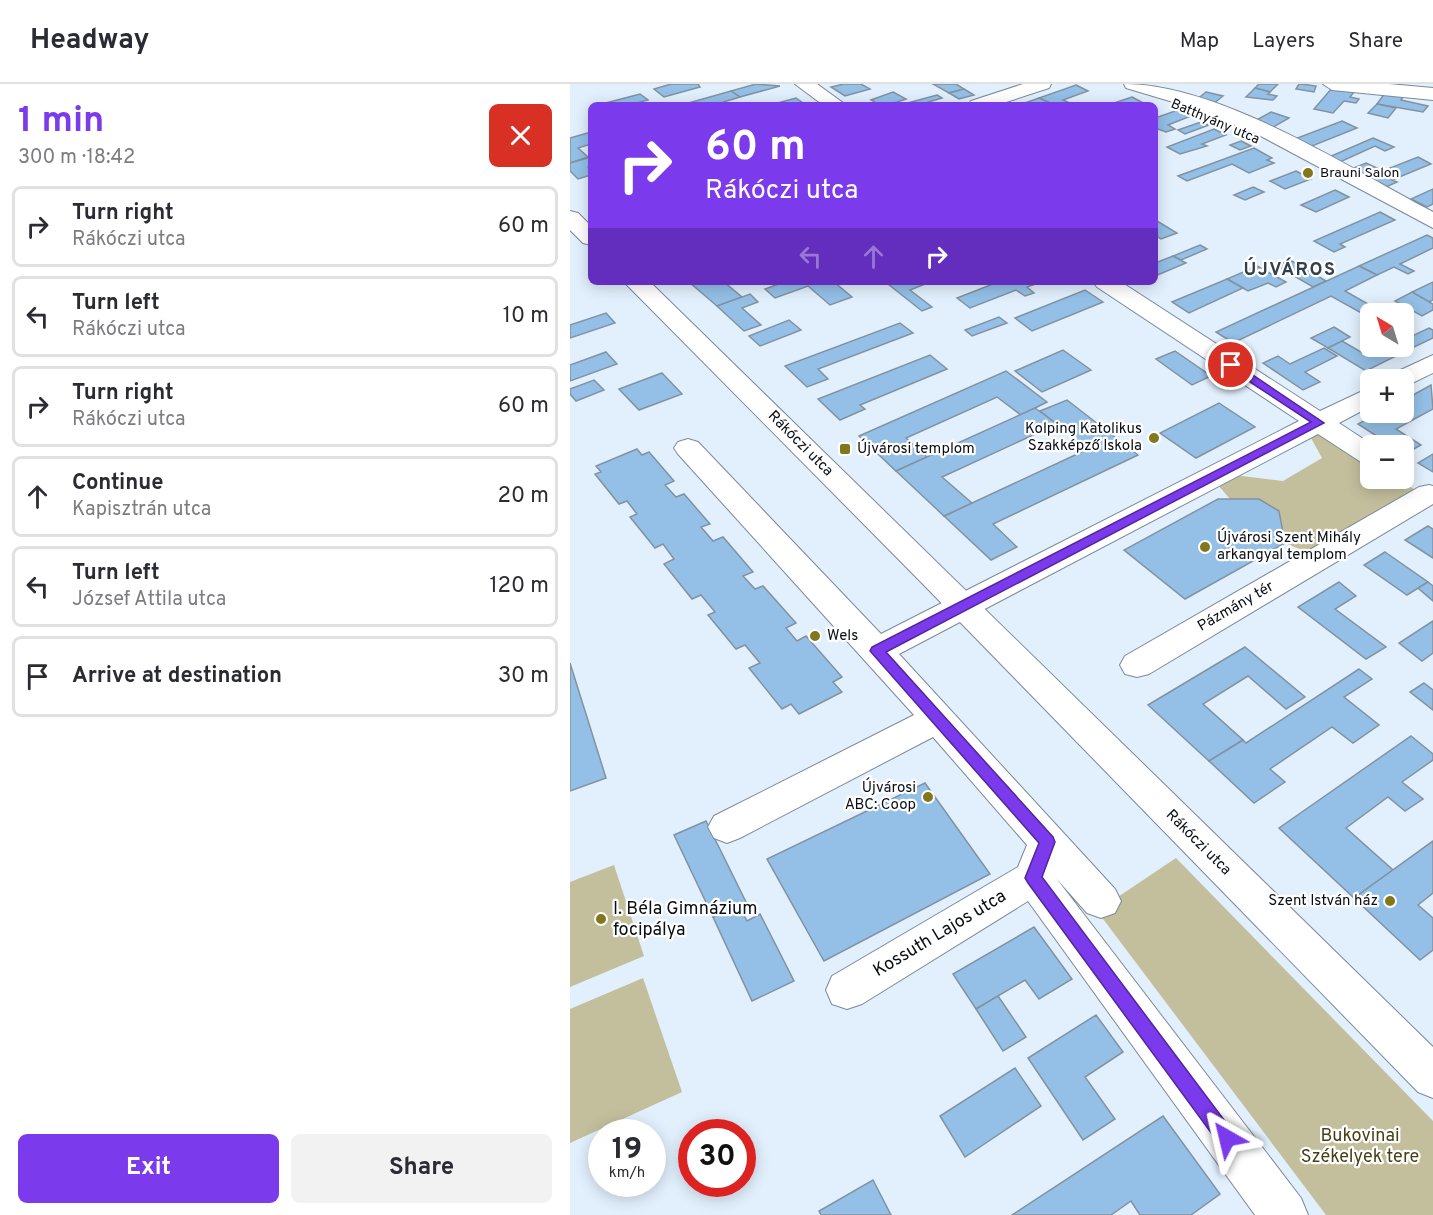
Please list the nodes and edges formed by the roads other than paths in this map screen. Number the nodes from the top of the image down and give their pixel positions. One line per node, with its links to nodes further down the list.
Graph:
1 (804, 84): 6 (street)
2 (1042, 84): 7 (street)
3 (1332, 84): 5 (street)
4 (1125, 86): 8 (street, Batthyány utca)
5 (1433, 94)
6 (831, 102)
7 (987, 102)
8 (1433, 221)
9 (639, 285): 18 (street, Rákóczi utca)
10 (1110, 285): 14 (street)
11 (1433, 363): 12 (street)
12 (1414, 373)
13 (1360, 401): 14 (street)
14 (1319, 423): 16 (street); 18 (street)
15 (688, 448): 19 (street)
16 (1360, 449)
17 (1422, 489): 20 (street, Pázmány tér)
18 (964, 608): 19 (street); 27 (street, Rákóczi utca)
19 (877, 651): 21 (street)
20 (1137, 665)
21 (939, 718): 22 (street); 23 (street)
22 (727, 827)
23 (1047, 842): 24 (street); 25 (street)
24 (1033, 878): 26 (street, Kossuth Lajos utca); 28 (street)
25 (1101, 900)
26 (847, 990)
27 (1433, 1077)
28 (1284, 1215)

